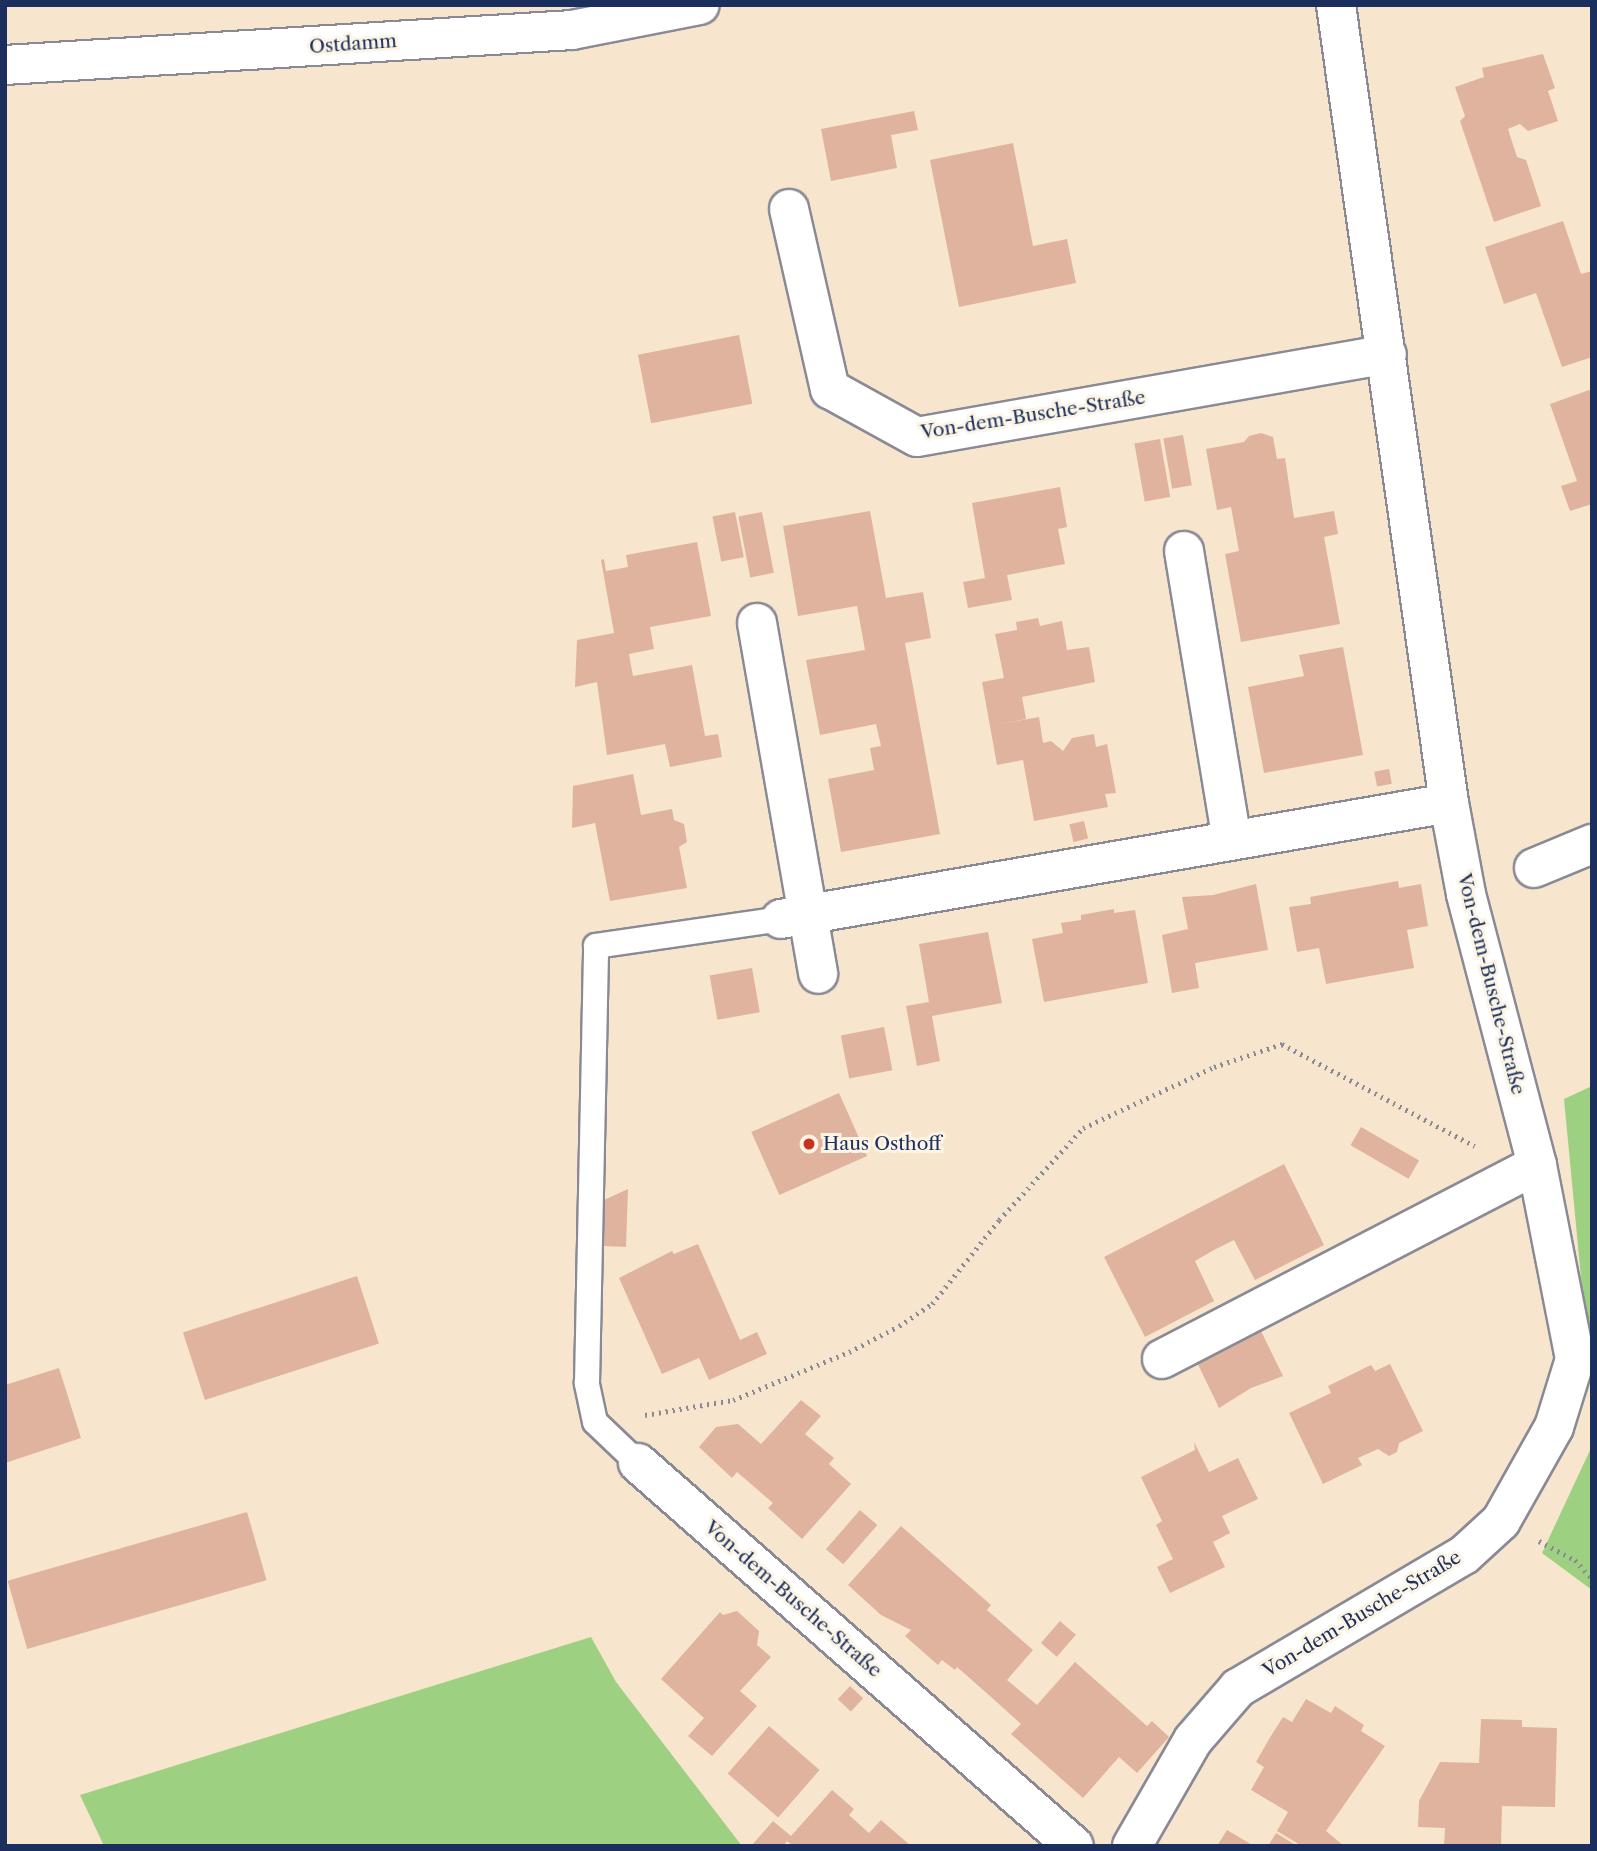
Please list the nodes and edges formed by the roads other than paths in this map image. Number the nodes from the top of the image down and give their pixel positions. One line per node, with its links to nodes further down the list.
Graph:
1 (699, 5): 3 (street, Ostdamm)
2 (1336, 5): 5 (street, Von-dem-Busche-Straße)
3 (5, 65)
4 (789, 209): 5 (street, Von-dem-Busche-Straße)
5 (1387, 354): 8 (street, Von-dem-Busche-Straße)
6 (1184, 551): 9 (street)
7 (757, 623): 12 (street)
8 (1449, 803): 9 (street); 14 (street, Von-dem-Busche-Straße)
9 (1232, 840): 12 (street)
10 (1592, 844): 11 (street)
11 (1534, 868)
12 (794, 916): 13 (street); 16 (lane)
13 (818, 974)
14 (1537, 1165): 15 (street); 18 (street, Von-dem-Busche-Straße)
15 (1162, 1359)
16 (638, 1463): 17 (street, Von-dem-Busche-Straße)
17 (1074, 1846)
18 (1132, 1846)

